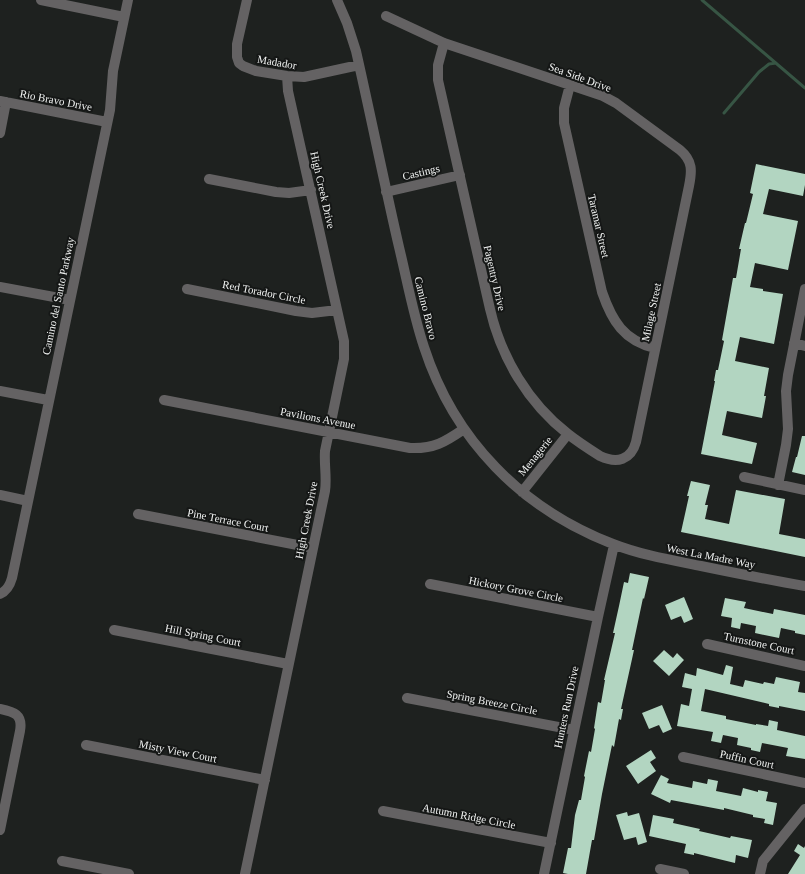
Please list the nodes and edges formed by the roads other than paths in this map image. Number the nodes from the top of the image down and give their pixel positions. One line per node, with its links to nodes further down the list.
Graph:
1 (41, 0): 6 (street)
2 (128, 0): 6 (street, Camino del Santo Parkway)
3 (247, 0): 9 (street, Madador)
4 (337, 0): 8 (street, Camino Bravo)
5 (386, 16): 7 (street, Sea Side Drive)
6 (124, 17): 12 (street, Camino del Santo Parkway)
7 (444, 43): 10 (street, Sea Side Drive); 15 (street, Pagentry Drive)
8 (359, 64): 9 (street, Madador); 18 (street, Camino Bravo)
9 (287, 76): 17 (street, High Creek Drive)
10 (570, 85): 14 (street, Sea Side Drive); 26 (street, Taramar Street)
11 (3, 101): 12 (street, Rio Bravo Drive); 13 (street)
12 (107, 122): 22 (street, Camino del Santo Parkway)
13 (0, 132)
14 (691, 164): 26 (street, Milage Street)
15 (460, 175): 18 (street, Castings); 32 (street, Pagentry Drive)
16 (210, 179): 17 (street)
17 (310, 190): 23 (street, High Creek Drive)
18 (386, 192): 30 (street, Camino Bravo)
19 (0, 286): 22 (street)
20 (188, 289): 23 (street, Red Torador Circle)
21 (805, 289): 24 (street)
22 (70, 300): 28 (street, Camino del Santo Parkway)
23 (337, 310): 31 (street, High Creek Drive)
24 (794, 343): 25 (street); 35 (street)
25 (805, 346)
26 (655, 348): 33 (street, Milage Street)
27 (0, 391): 28 (street)
28 (48, 400): 39 (street, Camino del Santo Parkway)
29 (164, 400): 31 (street, Pavilions Avenue)
30 (464, 429): 31 (street, Pavilions Avenue); 37 (street, Camino Bravo)
31 (329, 433): 42 (street, High Creek Drive)
32 (568, 434): 33 (street, Pagentry Drive); 37 (street, Menagerie)
33 (623, 459)
34 (744, 477): 35 (street)
35 (778, 485): 36 (street)
36 (805, 490)
37 (522, 492): 41 (street, Camino Bravo)
38 (0, 495): 39 (street)
39 (28, 501): 45 (street, Camino del Santo Parkway)
40 (138, 514): 42 (street, Pine Terrace Court)
41 (614, 545): 44 (street, West La Madre Way); 46 (street, Hunters Run Drive)
42 (313, 548): 49 (street, High Creek Drive)
43 (430, 584): 46 (street, Hickory Grove Circle)
44 (805, 586)
45 (1, 594)
46 (598, 616): 53 (street, Hunters Run Drive)
47 (114, 630): 49 (street, Hill Spring Court)
48 (707, 644): 50 (street, Turnstone Court)
49 (288, 664): 56 (street, High Creek Drive)
50 (805, 666)
51 (406, 698): 53 (street, Spring Breeze Circle)
52 (0, 709): 60 (street)
53 (574, 730): 61 (street, Hunters Run Drive)
54 (86, 745): 56 (street, Misty View Court)
55 (684, 757): 57 (street, Puffin Court)
56 (264, 780): 65 (street, High Creek Drive)
57 (805, 784)
58 (805, 809): 68 (street)
59 (383, 811): 61 (street, Autumn Ridge Circle)
60 (0, 830)
61 (551, 844): 66 (street, Hunters Run Drive)
62 (62, 861): 64 (street)
63 (660, 869): 67 (street)
64 (129, 874)
65 (245, 874)
66 (544, 874)
67 (684, 874)
68 (760, 874)

